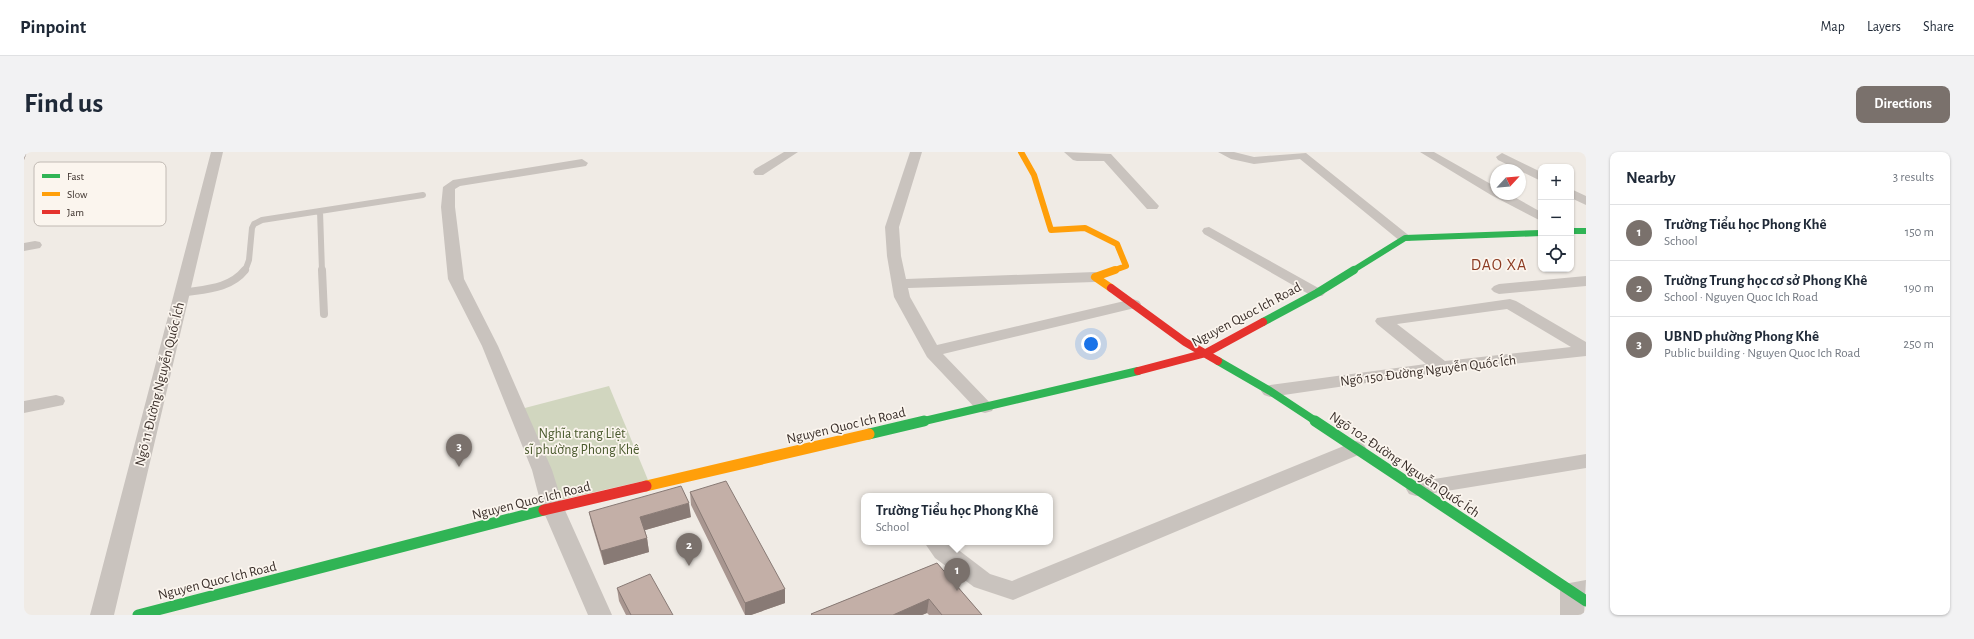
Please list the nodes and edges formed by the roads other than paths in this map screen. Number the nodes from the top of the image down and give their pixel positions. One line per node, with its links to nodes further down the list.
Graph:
1 (217, 152): 29 (street, Ngõ 11 Đường Nguyễn Quốc Ích)
2 (792, 152): 10 (street)
3 (916, 152): 27 (street)
4 (1021, 152): 25 (street)
5 (1070, 152): 17 (street)
6 (1224, 152): 24 (street)
7 (1426, 152): 12 (street)
8 (1502, 157): 11 (street)
9 (582, 163): 44 (street)
10 (760, 172)
11 (1538, 175)
12 (1490, 189)
13 (1574, 194): 16 (street)
14 (423, 195): 18 (lane)
15 (1511, 200): 19 (street)
16 (1586, 200)
17 (1152, 206)
18 (320, 211): 29 (lane); 32 (lane)
19 (1538, 215)
20 (1209, 231): 30 (street)
21 (1574, 231): 22 (street)
22 (1586, 231)
23 (1538, 232): 24 (street, Nguyen Quoc Ich Road)
24 (1405, 238): 30 (street, Nguyen Quoc Ich Road)
25 (1095, 277): 27 (street); 31 (street, Ngõ 102 Đường Nguyễn Quốc Ích)
26 (1586, 281): 28 (street)
27 (900, 284): 34 (street)
28 (1499, 289)
29 (182, 293): 47 (street, Ngõ 11 Đường Nguyễn Quốc Ích)
30 (1316, 293): 35 (street, Nguyen Quoc Ich Road)
31 (1133, 304): 34 (street); 35 (street, Ngõ 102 Đường Nguyễn Quốc Ích)
32 (324, 314)
33 (1586, 350): 36 (street, Ngõ 150 Đường Nguyễn Quốc Ích); 36 (street)
34 (932, 351): 40 (street)
35 (1206, 353): 37 (street, Ngõ 102 Đường Nguyễn Quốc Ích); 40 (street, Nguyen Quoc Ich Road)
36 (1441, 366): 37 (street, Ngõ 150 Đường Nguyễn Quốc Ích)
37 (1270, 391): 41 (street, Ngõ 102 Đường Nguyễn Quốc Ích)
38 (56, 401): 39 (street)
39 (24, 407)
40 (985, 407): 44 (street, Nguyen Quoc Ich Road)
41 (1356, 448): 43 (street, Ngõ 102 Đường Nguyễn Quốc Ích); 45 (street)
42 (1586, 461): 43 (street)
43 (1416, 489): 46 (street, Ngõ 102 Đường Nguyễn Quốc Ích)
44 (553, 508): 48 (street, Nguyen Quoc Ich Road); 49 (street)
45 (937, 545)
46 (1581, 594): 50 (street)
47 (102, 615)
48 (138, 615)
49 (600, 615)
50 (1572, 615)

